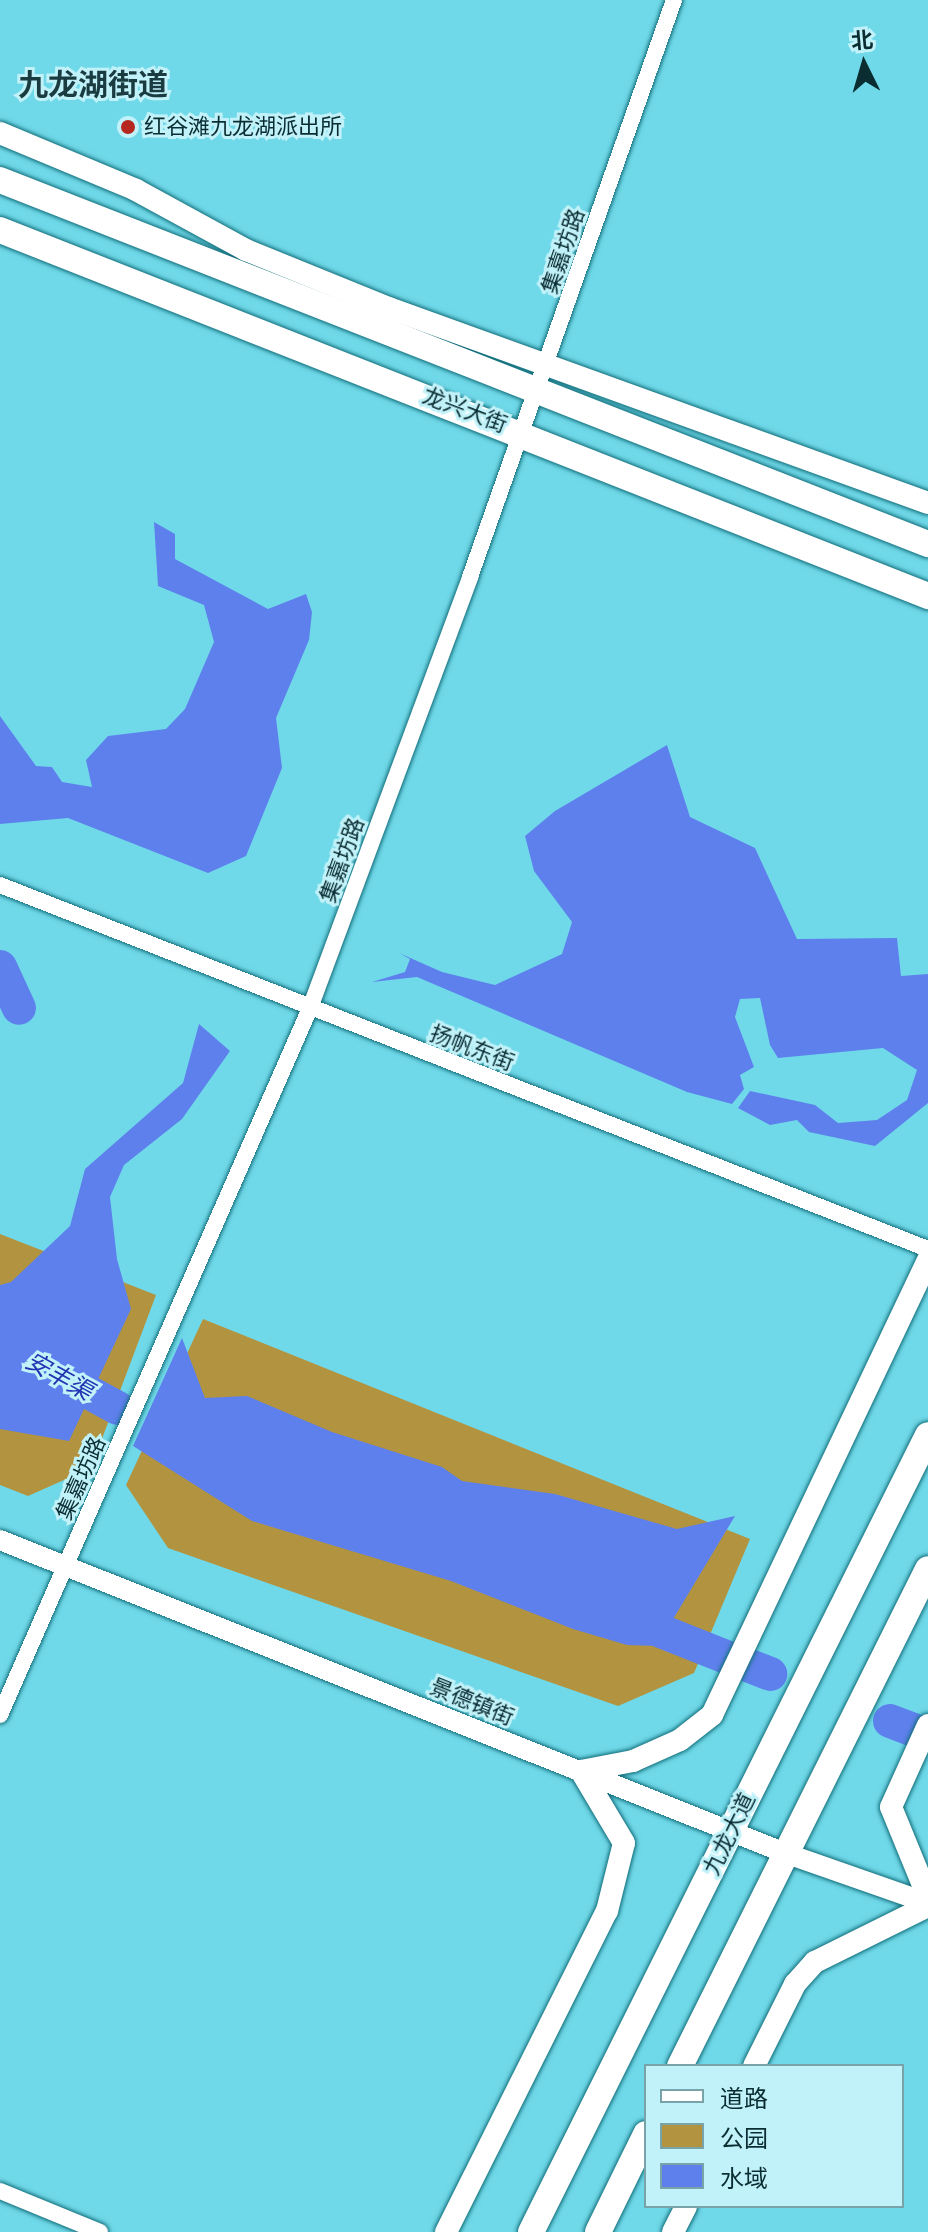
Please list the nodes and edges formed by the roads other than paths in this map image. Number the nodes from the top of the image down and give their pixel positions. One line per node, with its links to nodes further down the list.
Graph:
1 (674, 0): 5 (street, 集嘉坊路)
2 (0, 133): 5 (main road)
3 (4, 180): 6 (main road, 龙兴大街)
4 (0, 230): 7 (main road, 龙兴大街)
5 (547, 361): 6 (street, 集嘉坊路); 8 (main road)
6 (536, 394): 7 (street, 集嘉坊路); 9 (main road, 龙兴大街)
7 (521, 432): 10 (main road, 龙兴大街); 12 (street, 集嘉坊路)
8 (928, 503)
9 (928, 544)
10 (928, 596)
11 (0, 885): 12 (street, 扬帆东街)
12 (310, 1008): 13 (street, 扬帆东街); 17 (street, 集嘉坊路)
13 (928, 1249)
14 (928, 1260): 21 (main road)
15 (928, 1435): 22 (main road, 九龙大道)
16 (0, 1540): 17 (street, 景德镇街)
17 (66, 1566): 19 (street, 集嘉坊路); 21 (street, 景德镇街)
18 (928, 1569): 23 (main road)
19 (0, 1715)
20 (928, 1725): 24 (main road)
21 (581, 1771): 22 (street, 景德镇街); 32 (main road)
22 (731, 1831): 23 (street, 景德镇街); 33 (main road, 九龙大道)
23 (785, 1853): 25 (street, 景德镇街); 26 (main road)
24 (922, 1871): 25 (main road)
25 (928, 1902): 27 (main road)
26 (681, 2064)
27 (755, 2064)
28 (644, 2138): 34 (main road)
29 (0, 2191): 31 (street)
30 (685, 2208): 35 (main road)
31 (100, 2232)
32 (446, 2232)
33 (531, 2232)
34 (598, 2232)
35 (673, 2232)

